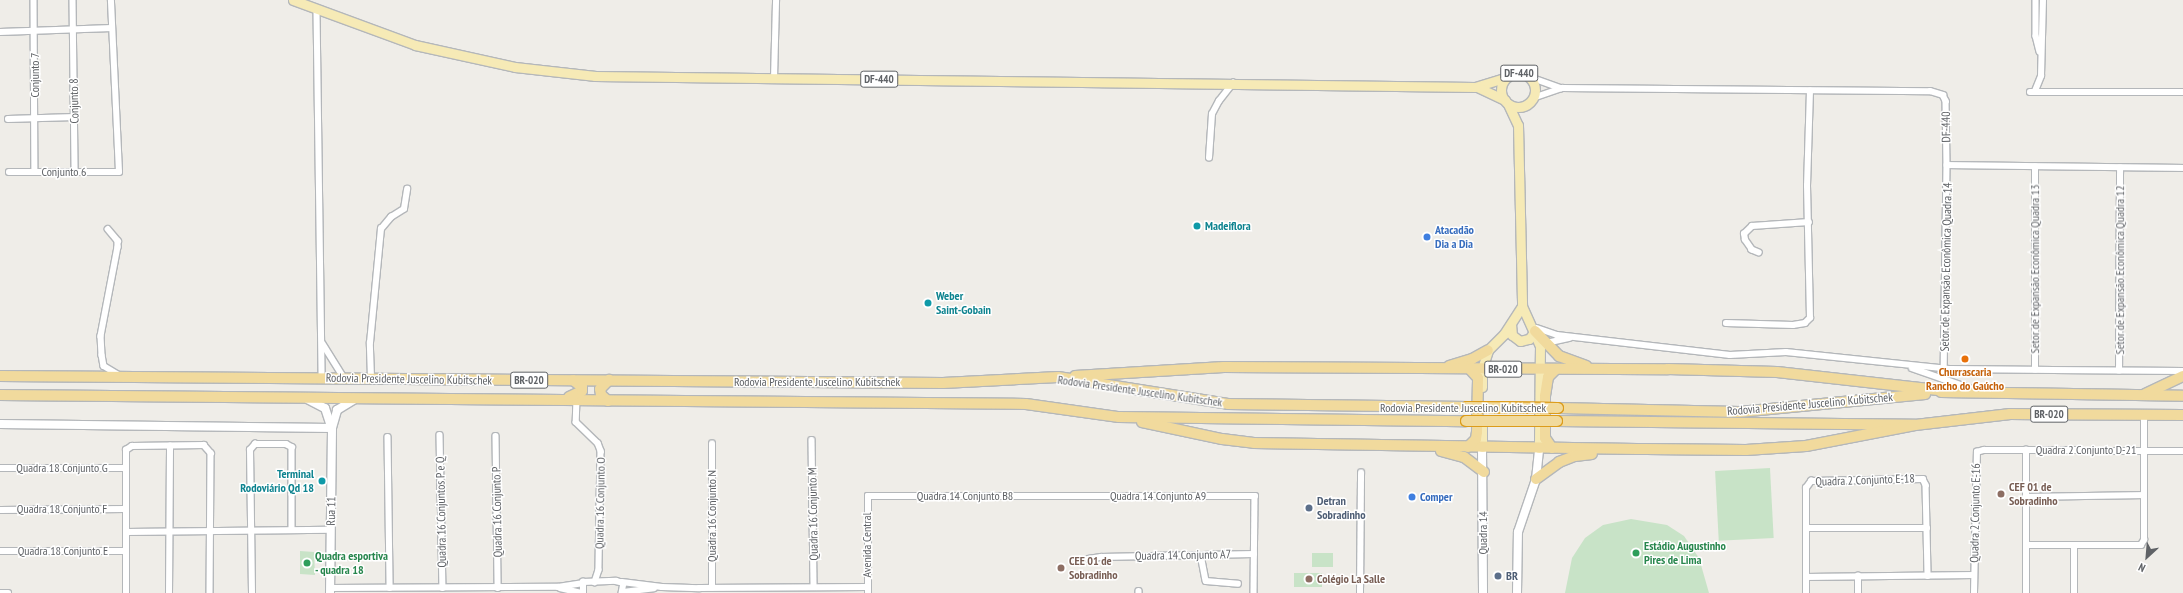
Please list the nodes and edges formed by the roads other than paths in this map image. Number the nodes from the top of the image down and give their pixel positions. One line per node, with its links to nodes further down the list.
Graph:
1 (34, 0): 12 (street, Conjunto 7)
2 (73, 0): 10 (street, Conjunto 8)
3 (110, 0): 9 (street)
4 (293, 0): 8 (main road, DF-440)
5 (776, 0): 16 (street)
6 (2036, 0): 13 (street)
7 (2042, 0): 13 (street)
8 (317, 11): 16 (main road, DF-440); 46 (street)
9 (112, 28): 10 (street); 35 (street, Conjunto 6)
10 (72, 30): 12 (street); 24 (street, Conjunto 8)
11 (0, 32): 12 (street)
12 (35, 32): 26 (street, Conjunto 7)
13 (2041, 58): 21 (street)
14 (1507, 77): 15 (main road, DF-440); 18 (main road, DF-440); 23 (main road, DF-440)
15 (1530, 77): 19 (street, DF-440); 22 (main road, DF-440)
16 (774, 79): 17 (main road, DF-440)
17 (1234, 82): 18 (main road, DF-440); 28 (street)
18 (1475, 87): 23 (main road, DF-440)
19 (1562, 88): 20 (street, DF-440); 22 (street, DF-440)
20 (1810, 91): 29 (street, DF-440 / DF-440); 37 (street)
21 (2183, 92)
22 (1530, 101): 23 (main road, DF-440); 27 (main road)
23 (1507, 102): 27 (main road)
24 (75, 117): 26 (street); 35 (street, Conjunto 8)
25 (8, 119): 26 (street)
26 (35, 119): 34 (street, Conjunto 7)
27 (1518, 125): 40 (main road)
28 (1209, 158)
29 (1947, 165): 30 (street); 50 (street, Setor de Expansão Econômica Quadra 14)
30 (2035, 167): 31 (street); 58 (street, Setor de Expansão Econômica Quadra 13)
31 (2120, 168): 32 (street); 59 (street, Setor de Expansão Econômica Quadra 12)
32 (2183, 168)
33 (9, 172): 34 (street, Conjunto 6)
34 (35, 172): 35 (street, Conjunto 6)
35 (75, 173)
36 (407, 189): 66 (street)
37 (1809, 222): 39 (street); 42 (street)
38 (108, 229): 62 (street)
39 (1759, 253)
40 (1522, 306): 41 (main road); 43 (main road)
41 (1530, 320): 44 (main road); 45 (street)
42 (1726, 323)
43 (1511, 324): 44 (main road); 48 (main road)
44 (1535, 331): 47 (highway)
45 (1576, 337): 47 (street); 49 (street)
46 (323, 344): 64 (street); 65 (street)
47 (1542, 345): 55 (main road); 57 (highway)
48 (1488, 350): 51 (highway); 53 (main road)
49 (1904, 365): 50 (street); 68 (street)
50 (1944, 368): 58 (street); 68 (street, Setor de Expansão Econômica Quadra 14)
51 (1438, 369): 52 (highway, BR-020); 67 (highway, BR-020)
52 (1470, 369): 53 (highway, BR-020); 95 (highway)
53 (1482, 369): 54 (highway, BR-020); 71 (main road)
54 (1492, 369): 55 (highway, BR-020); 71 (highway)
55 (1539, 370): 56 (highway, BR-020); 97 (main road)
56 (1554, 370): 57 (highway, BR-020); 98 (highway)
57 (1606, 370): 72 (highway, BR-020)
58 (2035, 370): 59 (street)
59 (2119, 371): 60 (street)
60 (2183, 371)
61 (0, 376): 62 (highway, Rodovia Presidente Juscelino Kubitschek / BR-020)
62 (123, 376): 64 (highway, Rodovia Presidente Juscelino Kubitschek / BR-020)
63 (2183, 376): 75 (highway)
64 (322, 378): 65 (highway, Rodovia Presidente Juscelino Kubitschek / BR-020)
65 (344, 378): 66 (highway, Rodovia Presidente Juscelino Kubitschek / BR-020)
66 (371, 378): 69 (highway, Rodovia Presidente Juscelino Kubitschek / BR-020)
67 (1058, 378): 70 (highway, Rodovia Presidente Juscelino Kubitschek / BR-020); 72 (highway, Rodovia Presidente Juscelino Kubitschek / BR-020, bridge)
68 (1944, 379): 73 (street)
69 (573, 380): 70 (highway, Rodovia Presidente Juscelino Kubitschek / BR-020); 78 (highway)
70 (609, 380): 81 (highway)
71 (1482, 380): 96 (main road)
72 (1947, 391): 73 (highway, Rodovia Presidente Juscelino Kubitschek / BR-020)
73 (1981, 393): 75 (highway, Rodovia Presidente Juscelino Kubitschek / BR-020)
74 (0, 395): 77 (highway, Rodovia Presidente Juscelino Kubitschek / BR-020)
75 (2143, 395): 76 (highway, Rodovia Presidente Juscelino Kubitschek / BR-020)
76 (2183, 396)
77 (305, 398): 79 (highway, Rodovia Presidente Juscelino Kubitschek / BR-020); 87 (main road, Rua 11)
78 (561, 398): 79 (highway, Rodovia Presidente Juscelino Kubitschek / BR-020); 80 (highway, Rodovia Presidente Juscelino Kubitschek / BR-020)
79 (355, 399): 87 (main road, Rua 11)
80 (577, 399): 81 (highway, Rodovia Presidente Juscelino Kubitschek / BR-020); 130 (street, Quadra 16 Conjunto O)
81 (608, 401): 84 (highway, Rodovia Presidente Juscelino Kubitschek / BR-020)
82 (2144, 415): 83 (highway, Rodovia Presidente Juscelino Kubitschek / BR-020); 86 (highway, Rodovia Presidente Juscelino Kubitschek / BR-020); 101 (street)
83 (2183, 415)
84 (1119, 417): 86 (highway, Rodovia Presidente Juscelino Kubitschek / BR-020, bridge); 94 (highway, BR-020)
85 (0, 424): 87 (main road)
86 (1915, 425): 99 (highway, BR-020)
87 (332, 428): 118 (main road, Rua 11)
88 (440, 435): 144 (street, Quadra 16 Conjuntos P e Q)
89 (496, 436): 145 (street, Quadra 16 Conjunto P)
90 (388, 437): 143 (street)
91 (812, 440): 142 (street, Quadra 16 Conjunto M)
92 (712, 444): 146 (street, Quadra 16 Conjunto N)
93 (170, 446): 105 (street); 121 (street); 122 (street)
94 (1382, 447): 95 (highway, BR-020); 106 (highway)
95 (1468, 447): 96 (highway, BR-020)
96 (1482, 447): 97 (highway, BR-020); 106 (main road, Quadra 14)
97 (1539, 448): 98 (highway, BR-020); 108 (main road)
98 (1552, 448): 99 (highway, BR-020)
99 (1637, 449): 108 (highway)
100 (2026, 450): 101 (street, Quadra 2 Conjunto D-21); 103 (street, Quadra 2 Conjunto D-21); 112 (street)
101 (2145, 451): 102 (street, Quadra 2 Conjunto D-21); 109 (street)
102 (2183, 451)
103 (1977, 452): 131 (street, Quadra 2 Conjunto E-16)
104 (0, 468): 105 (street, Quadra 18 Conjunto G)
105 (125, 468): 113 (street)
106 (1484, 472): 159 (main road, Quadra 14)
107 (1361, 473): 158 (street)
108 (1536, 478): 160 (main road)
109 (2144, 495): 112 (street); 124 (street)
110 (868, 496): 111 (street, Quadra 14 Conjunto B8); 147 (street, Avenida Central)
111 (1062, 496): 127 (street, Quadra 14 Conjunto A9)
112 (2026, 497): 123 (street)
113 (125, 509): 114 (street, Quadra 18 Conjunto F); 120 (street)
114 (0, 510)
115 (1806, 528): 116 (street); 116 (street, Quadra 2 Conjunto E-18); 134 (street)
116 (1927, 528): 133 (street)
117 (292, 530): 118 (street); 119 (street); 119 (street)
118 (331, 530): 148 (main road, Rua 11)
119 (251, 531): 121 (street); 154 (street)
120 (127, 532): 122 (street); 126 (street)
121 (210, 532): 122 (street); 153 (street)
122 (170, 533): 152 (street)
123 (2026, 545): 124 (street); 164 (street)
124 (2074, 546): 165 (street)
125 (0, 551): 126 (street, Quadra 18 Conjunto E)
126 (126, 551): 151 (street)
127 (1254, 554): 128 (street, Quadra 14 Conjunto A7); 157 (street)
128 (1201, 556): 129 (street, Quadra 14 Conjunto A7); 139 (street)
129 (1088, 559)
130 (599, 570): 135 (street); 136 (street, Quadra 16 Conjunto O)
131 (1974, 575): 133 (street); 163 (street, Quadra 2 Conjunto E-16)
132 (1858, 576): 133 (street); 134 (street); 162 (street)
133 (1928, 576)
134 (1806, 577): 161 (street)
135 (606, 581): 136 (street); 137 (street)
136 (595, 582): 138 (street)
137 (622, 582): 141 (street); 156 (street)
138 (582, 583): 140 (street); 155 (street)
139 (1238, 584)
140 (558, 587): 145 (street); 155 (street)
141 (662, 587): 146 (street); 156 (street)
142 (814, 587): 146 (street); 147 (street)
143 (390, 588): 144 (street); 148 (street)
144 (443, 588): 145 (street)
145 (498, 588)
146 (712, 588)
147 (868, 590)
148 (330, 591)
149 (0, 593): 150 (street)
150 (8, 593)
151 (126, 593)
152 (169, 593)
153 (210, 593)
154 (252, 593)
155 (582, 593)
156 (623, 593)
157 (1254, 593)
158 (1360, 593)
159 (1483, 593)
160 (1517, 593)
161 (1806, 593)
162 (1858, 593)
163 (1974, 593)
164 (2026, 593)
165 (2074, 593)

